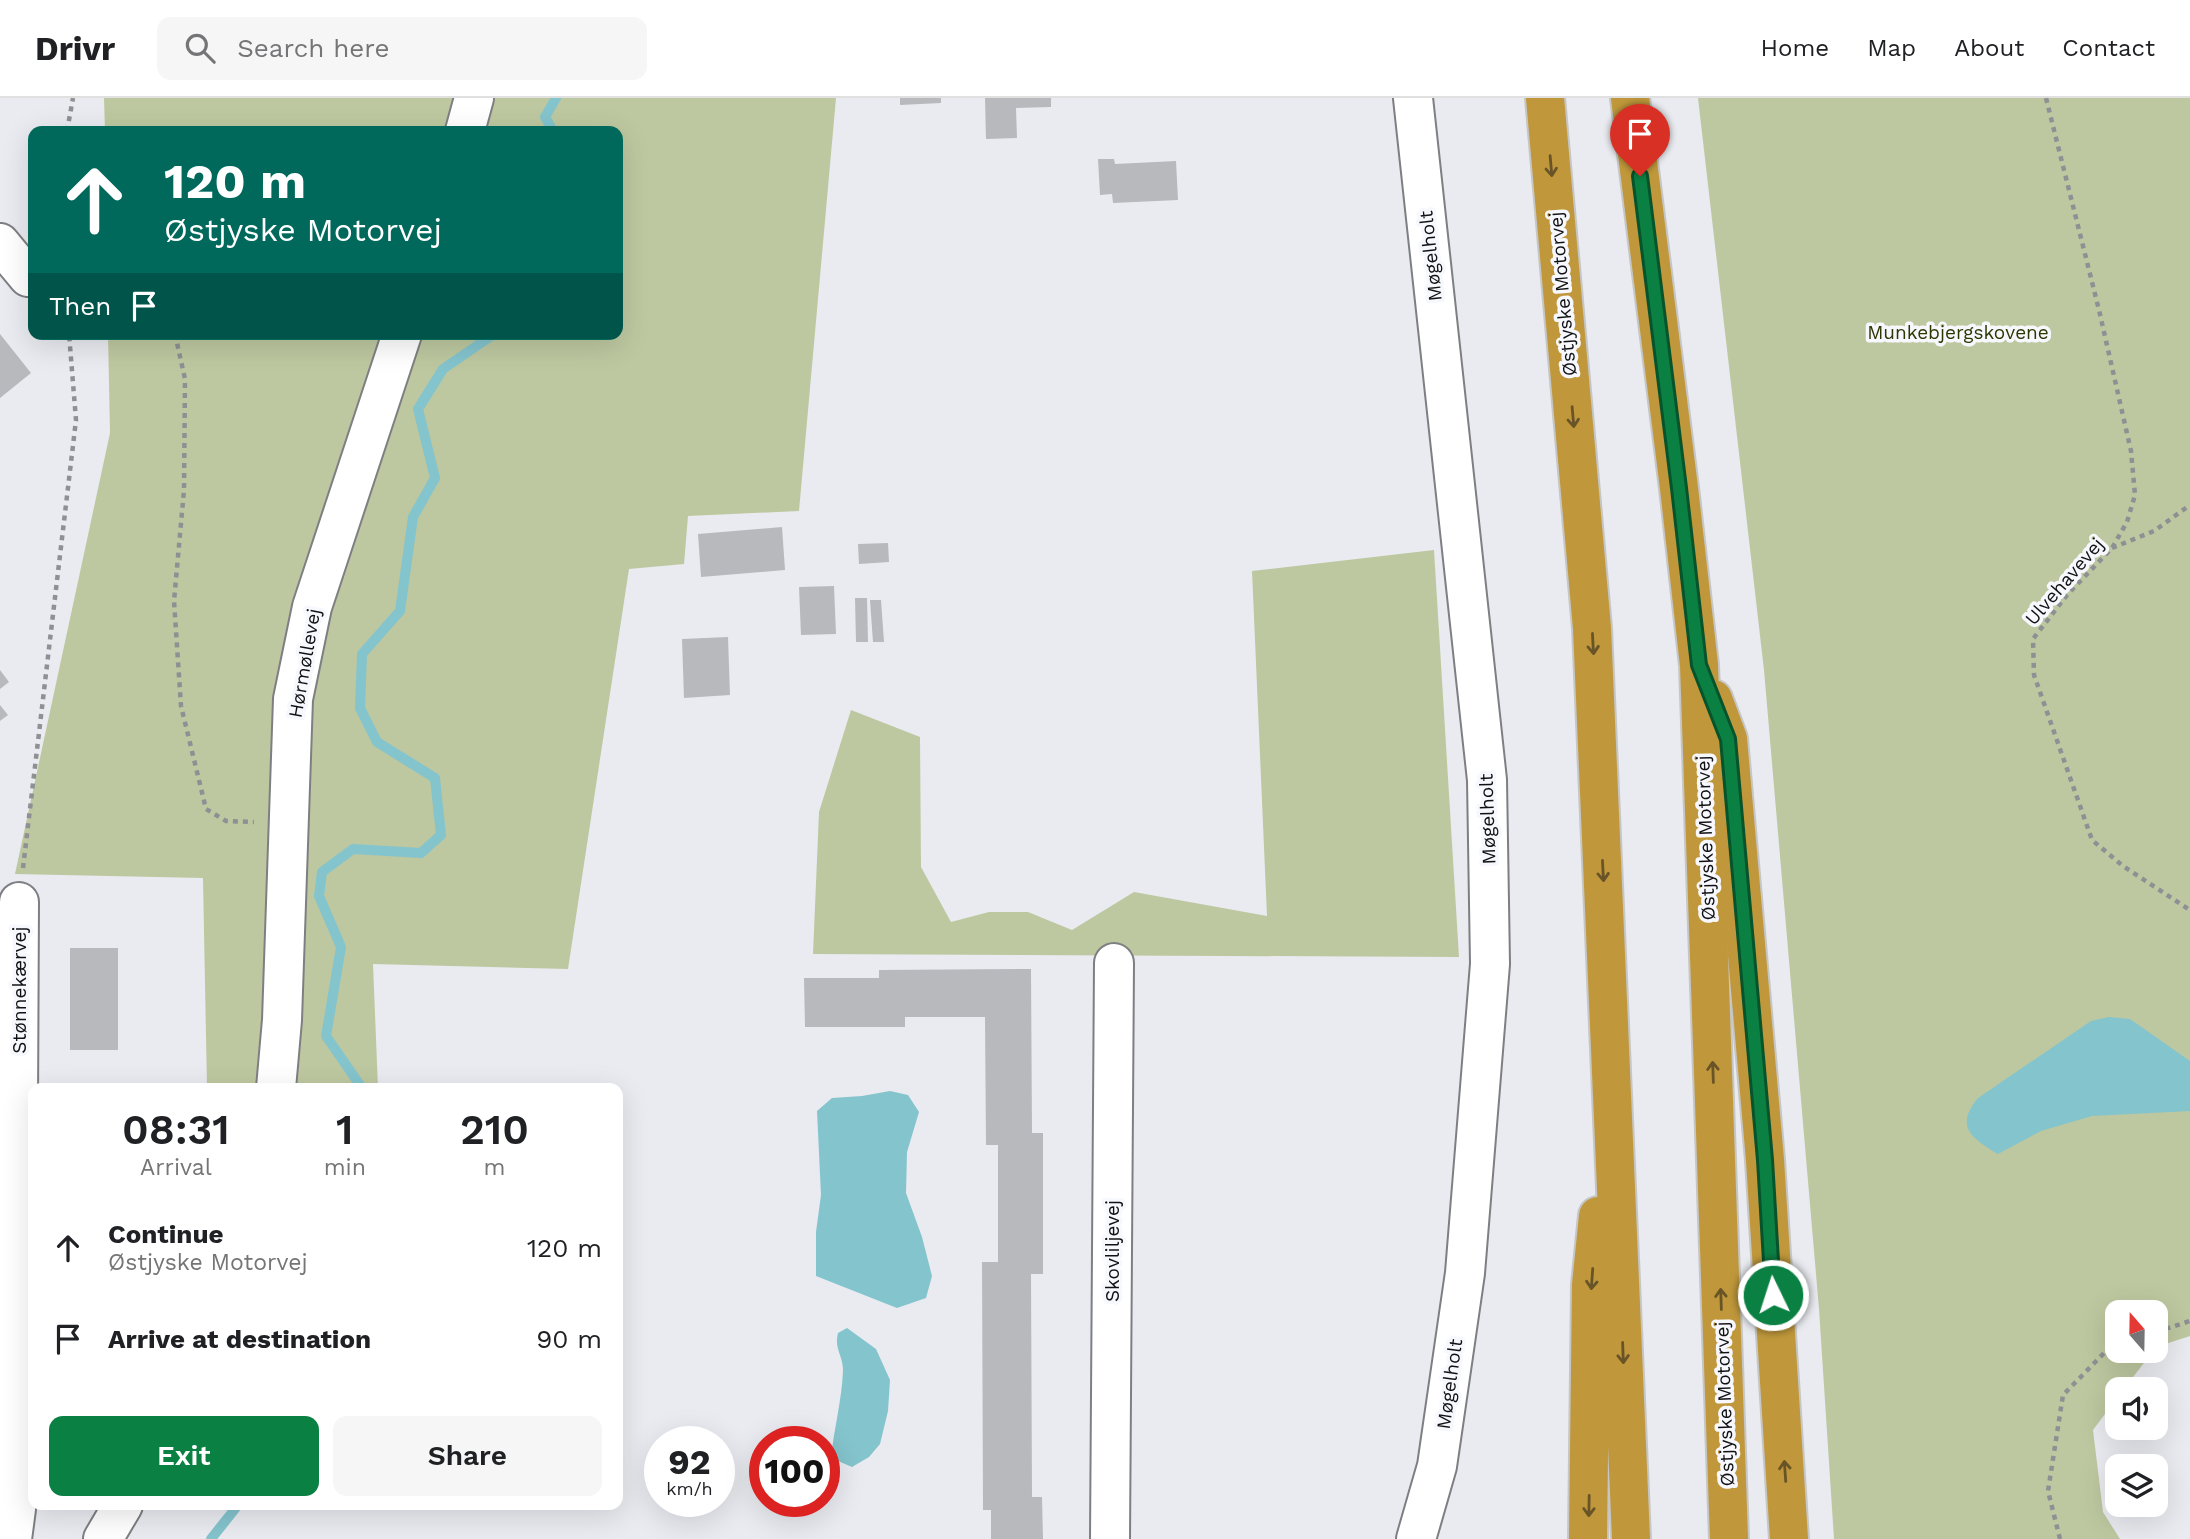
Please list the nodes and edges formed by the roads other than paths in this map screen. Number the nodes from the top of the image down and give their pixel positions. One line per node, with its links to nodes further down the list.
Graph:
1 (474, 98): 5 (street)
2 (1413, 98): 18 (street, Møgelholt)
3 (1545, 98): 12 (highway, Østjyske Motorvej, one-way to 12)
4 (1630, 98): 9 (highway, Østjyske Motorvej)
5 (466, 126)
6 (0, 243): 7 (street)
7 (28, 277)
8 (400, 340): 13 (street, Hørmøllevej)
9 (1699, 665): 21 (highway, Østjyske Motorvej, one-way to 9); 22 (highway, one-way to 9)
10 (19, 902): 15 (street, Stønnekærvej)
11 (1114, 963): 17 (street, Skovliljevej)
12 (1612, 1064): 19 (highway, one-way to 19); 20 (highway, Østjyske Motorvej, one-way to 20)
13 (276, 1083)
14 (120, 1510): 16 (street)
15 (12, 1539)
16 (103, 1539)
17 (1110, 1539)
18 (1416, 1539)
19 (1588, 1539)
20 (1631, 1539)
21 (1729, 1539)
22 (1789, 1539)

